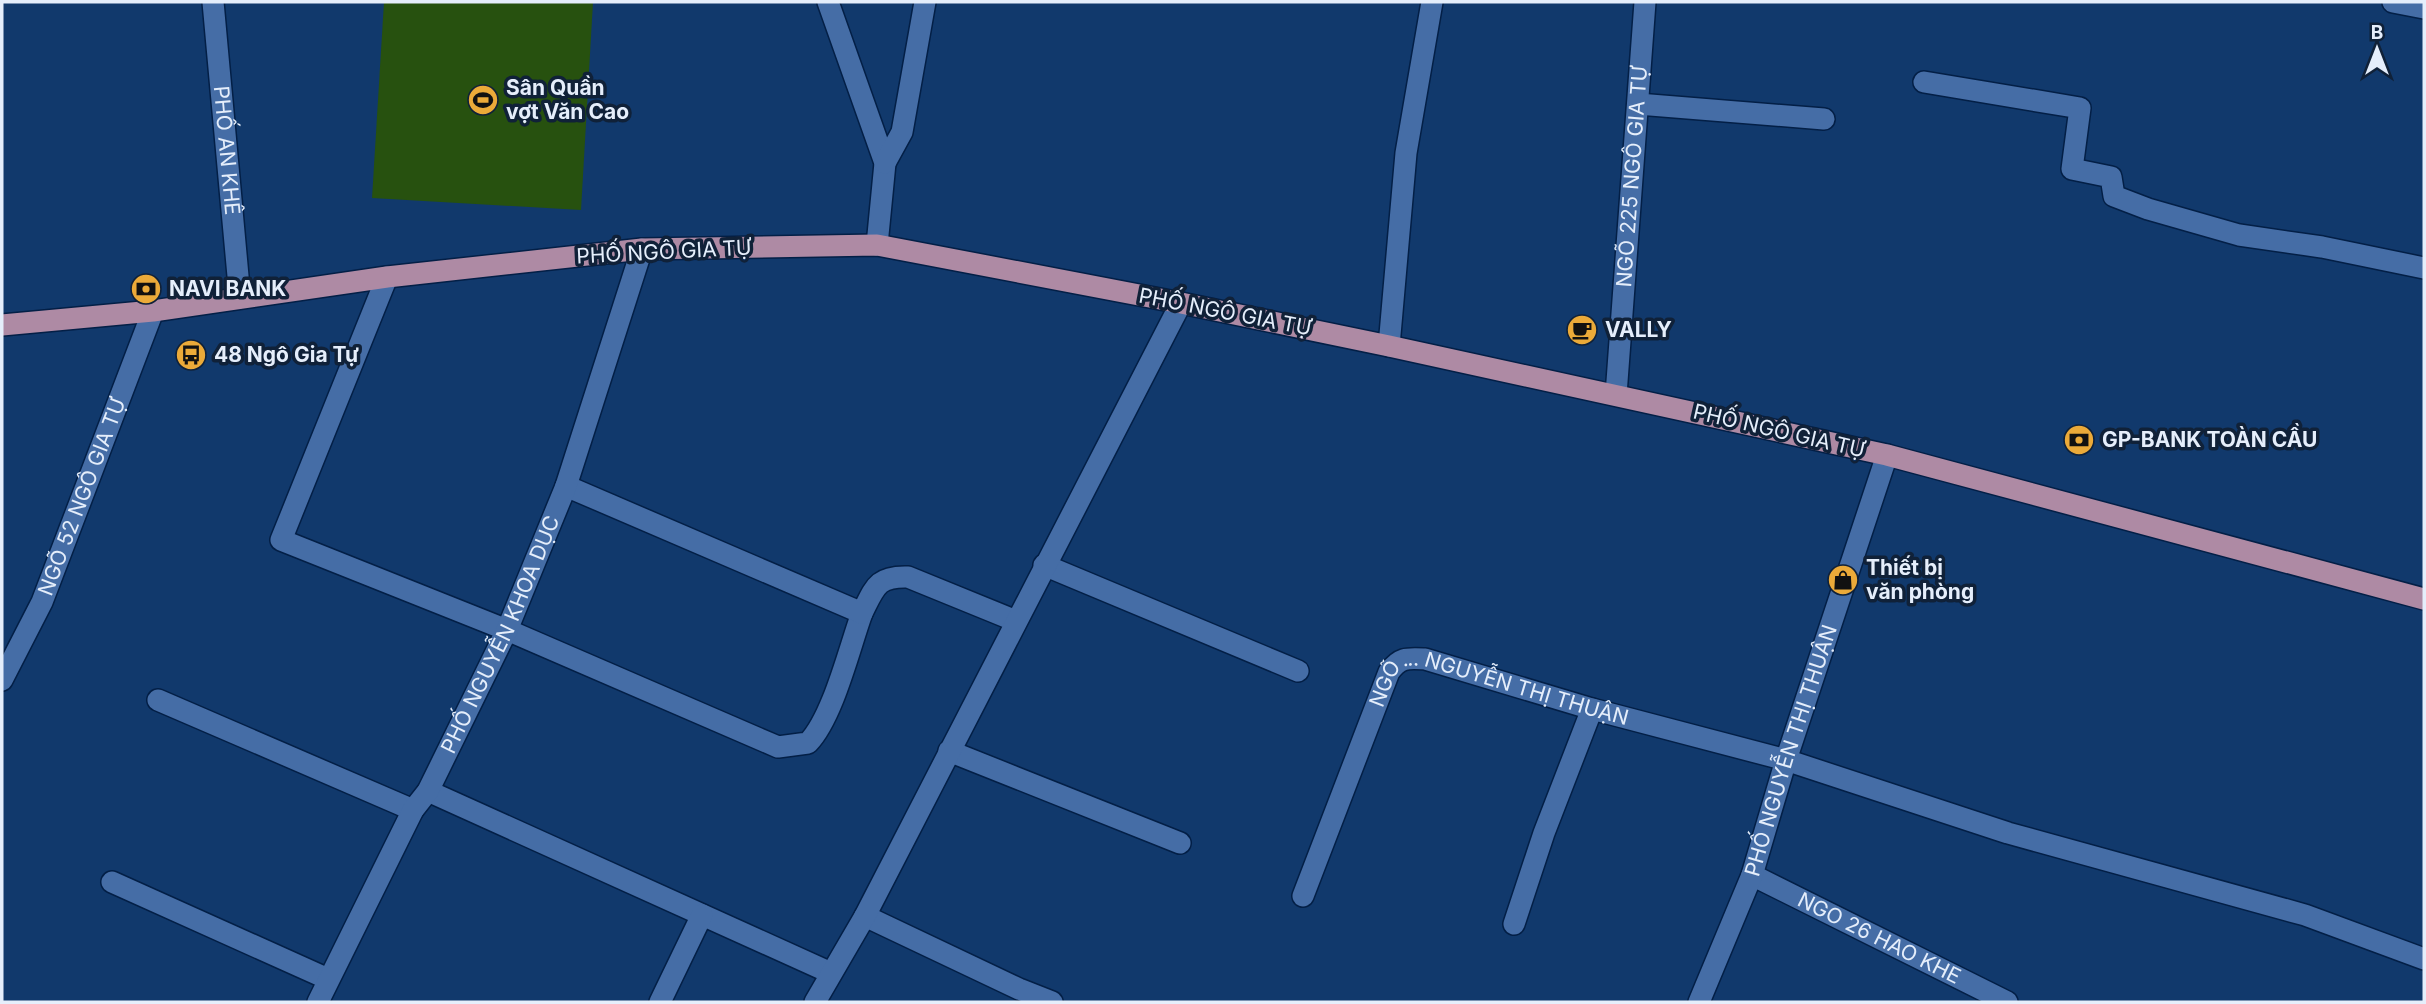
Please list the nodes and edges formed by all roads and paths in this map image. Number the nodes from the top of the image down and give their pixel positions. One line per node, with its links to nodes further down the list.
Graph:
1 (213, 2): 16 (street, PHỐ AN KHÊ)
2 (828, 2): 11 (street)
3 (925, 2): 11 (street)
4 (1432, 2): 20 (street)
5 (1645, 2): 9 (street, NGÕ 225 NGÔ GIA TỰ)
6 (2393, 2): 7 (street)
7 (2424, 8)
8 (1924, 82): 14 (street)
9 (1638, 104): 10 (street); 21 (street, NGÕ 225 NGÔ GIA TỰ)
10 (1824, 119)
11 (885, 163): 12 (street)
12 (877, 245): 13 (main road, PHỐ NGÔ GIA TỰ); 17 (main road, PHỐ NGÔ GIA TỰ)
13 (642, 249): 15 (main road, PHỐ NGÔ GIA TỰ); 23 (street, PHỐ NGUYỄN KHOA DỤC)
14 (2424, 268)
15 (387, 277): 16 (main road, PHỐ NGÔ GIA TỰ); 28 (street)
16 (240, 298): 18 (main road, PHỐ NGÔ GIA TỰ)
17 (1181, 303): 20 (main road, PHỐ NGÔ GIA TỰ); 24 (street)
18 (153, 311): 19 (main road, PHỐ NGÔ GIA TỰ); 30 (street, NGÕ 52 NGÔ GIA TỰ)
19 (2, 325)
20 (1389, 346): 21 (main road, PHỐ NGÔ GIA TỰ)
21 (1616, 395): 22 (main road, PHỐ NGÔ GIA TỰ)
22 (1887, 455): 25 (main road, PHỐ NGÔ GIA TỰ); 34 (street, PHỐ NGUYỄN THỊ THUẬN)
23 (566, 486): 26 (street); 28 (street, PHỐ NGUYỄN KHOA DỤC)
24 (1044, 565): 27 (street); 29 (street)
25 (2424, 600)
26 (862, 612): 27 (street); 28 (street)
27 (1016, 621): 33 (street)
28 (506, 630): 35 (street, PHỐ NGUYỄN KHOA DỤC)
29 (1298, 671)
30 (2, 680)
31 (158, 700): 36 (street)
32 (1592, 709): 34 (street, NGÕ ... NGUYỄN THỊ THUẬN); 40 (street, NGÕ ... NGUYỄN THỊ THUẬN); 43 (street)
33 (949, 751): 37 (street); 42 (street)
34 (1786, 760): 38 (street, PHỐ NGUYỄN THỊ THUẬN); 44 (street, NGÕ ... NGUYỄN THỊ THUẬN)
35 (428, 790): 36 (street, PHỐ NGUYỄN KHOA DỤC); 41 (street)
36 (413, 810): 46 (street, PHỐ NGUYỄN KHOA DỤC)
37 (1180, 843)
38 (1752, 875): 51 (street, PHỐ NGUYỄN THỊ THUẬN); 52 (street, NGO 26 HAO KHE)
39 (112, 883): 46 (street)
40 (1303, 896)
41 (702, 915): 45 (street); 48 (street)
42 (864, 916): 45 (street); 50 (street)
43 (1514, 924)
44 (2424, 959)
45 (831, 973): 49 (street)
46 (328, 979): 47 (street, PHỐ NGUYỄN KHOA DỤC)
47 (318, 1002)
48 (660, 1002)
49 (816, 1002)
50 (1052, 1002)
51 (1699, 1002)
52 (2007, 1002)

